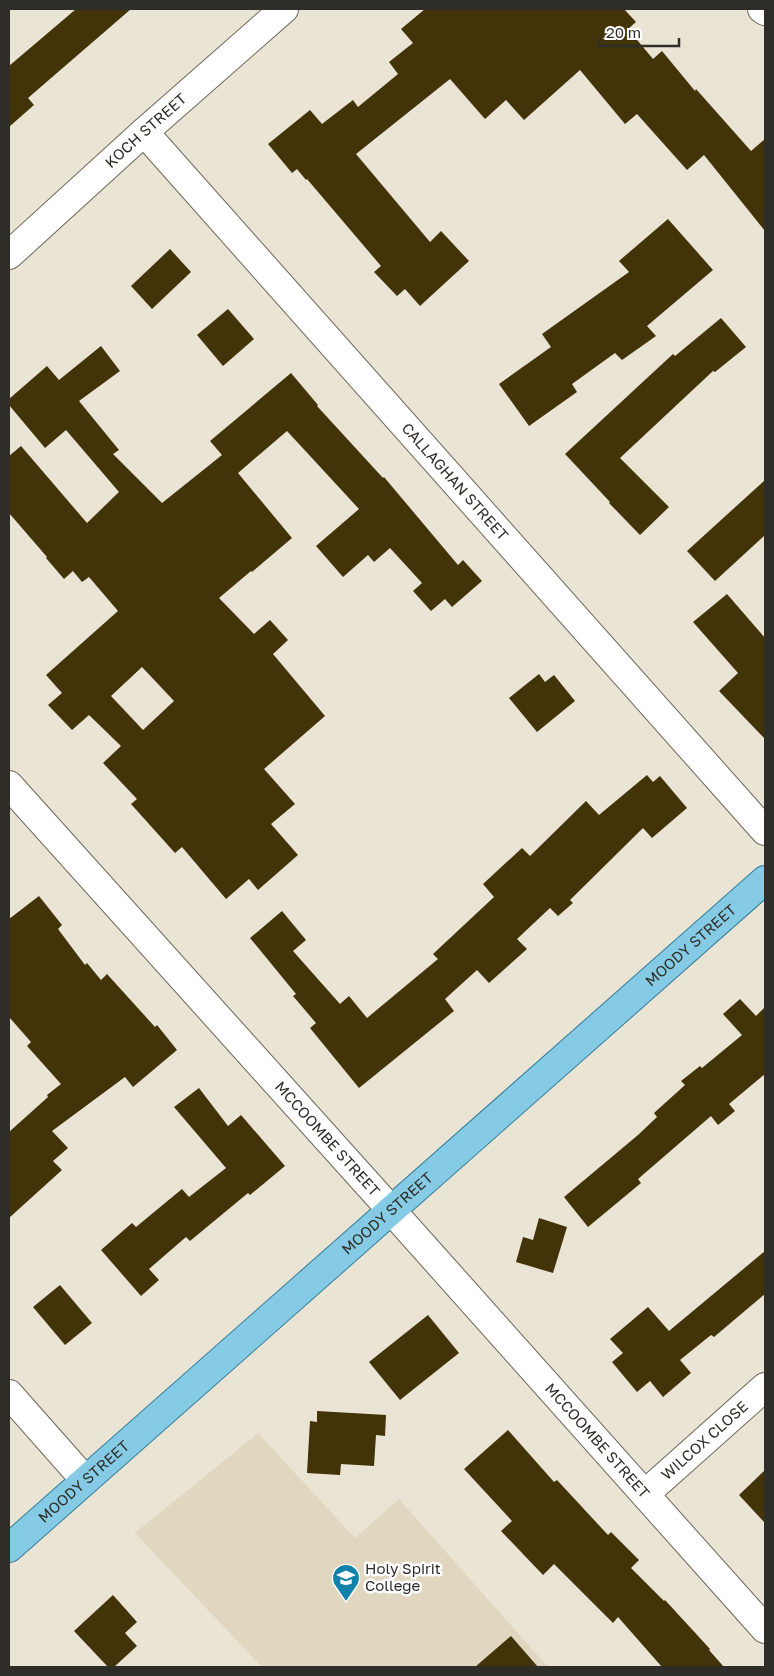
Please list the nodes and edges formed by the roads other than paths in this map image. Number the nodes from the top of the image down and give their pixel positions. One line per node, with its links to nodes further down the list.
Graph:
1 (284, 9): 4 (street, KOCH STREET)
2 (762, 9): 3 (street)
3 (765, 11)
4 (144, 132): 5 (street, KOCH STREET); 7 (street, CALLAGHAN STREET)
5 (9, 255)
6 (9, 784): 9 (street, MCCOOMBE STREET)
7 (765, 831)
8 (765, 880): 9 (main road, MOODY STREET)
9 (392, 1211): 12 (main road, MOODY STREET); 13 (street, MCCOOMBE STREET)
10 (765, 1387): 13 (street, WILCOX CLOSE)
11 (9, 1394): 12 (street)
12 (84, 1480): 14 (main road, MOODY STREET)
13 (645, 1494): 15 (street, MCCOOMBE STREET)
14 (9, 1548)
15 (765, 1629)

